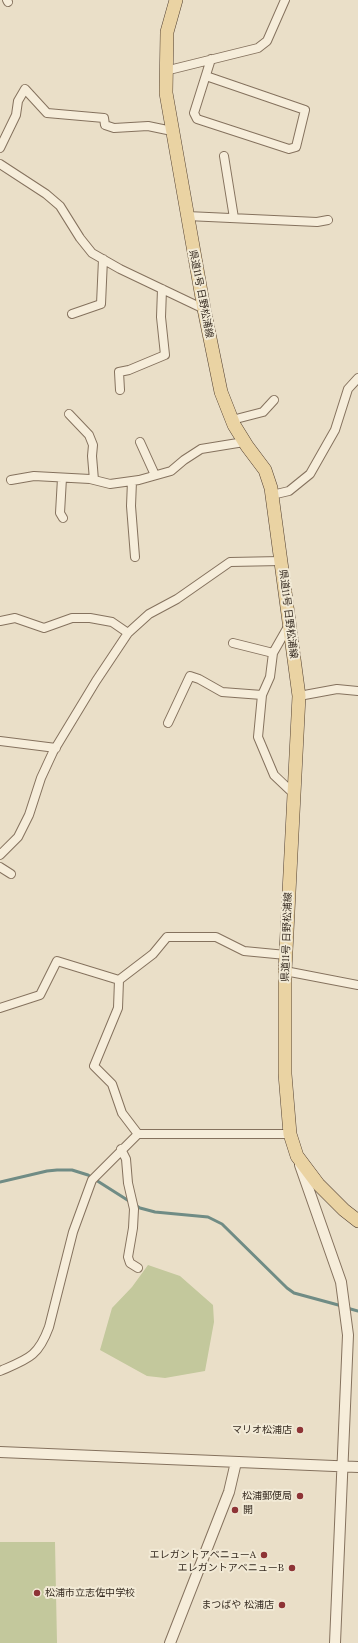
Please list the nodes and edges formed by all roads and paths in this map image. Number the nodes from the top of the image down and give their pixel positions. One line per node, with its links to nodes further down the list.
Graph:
1 (176, 0): 4 (main road, 県道11号 日野松浦線)
2 (285, 0): 3 (street)
3 (211, 59): 4 (street); 5 (street)
4 (165, 70): 6 (main road, 県道11号 日野松浦線)
5 (206, 76): 5 (street)
6 (172, 131): 7 (street); 10 (main road, 県道11号 日野松浦線)
7 (0, 148)
8 (224, 156): 11 (street)
9 (0, 164): 13 (street)
10 (187, 216): 11 (street); 15 (main road, 県道11号 日野松浦線)
11 (234, 218): 12 (street)
12 (328, 220)
13 (103, 259): 14 (street); 16 (street)
14 (162, 289): 15 (street); 18 (street)
15 (204, 309): 21 (main road, 県道11号 日野松浦線)
16 (72, 314)
17 (358, 378): 29 (street)
18 (120, 390)
19 (274, 400): 21 (street)
20 (69, 414): 27 (street)
21 (232, 420): 23 (main road, 県道11号 日野松浦線)
22 (140, 442): 24 (street)
23 (244, 442): 24 (street); 29 (main road, 県道11号 日野松浦線)
24 (155, 475): 28 (street)
25 (62, 478): 26 (street); 27 (street); 30 (street)
26 (11, 480)
27 (94, 480): 28 (street)
28 (132, 481): 31 (street)
29 (272, 495): 32 (main road, 県道11号 日野松浦線)
30 (63, 518)
31 (135, 557)
32 (281, 561): 34 (main road, 県道11号 日野松浦線); 35 (street)
33 (0, 621): 35 (street)
34 (290, 624): 37 (street); 40 (main road, 県道11号 日野松浦線)
35 (128, 633): 43 (street)
36 (232, 643): 37 (street)
37 (272, 653): 39 (street)
38 (358, 691): 40 (street)
39 (262, 695): 41 (street); 44 (street)
40 (299, 696): 44 (main road, 県道11号 日野松浦線)
41 (168, 723)
42 (0, 741): 43 (street)
43 (56, 748): 45 (street)
44 (294, 794): 48 (main road, 県道11号 日野松浦線)
45 (0, 855)
46 (0, 867): 47 (street)
47 (11, 874)
48 (286, 955): 49 (main road, 県道11号 日野松浦線); 50 (street)
49 (285, 971): 51 (street); 54 (main road, 県道11号 日野松浦線)
50 (119, 980): 52 (street); 53 (street)
51 (358, 984)
52 (0, 1008)
53 (138, 1134): 54 (street); 55 (street)
54 (290, 1134): 56 (main road, 県道11号 日野松浦線)
55 (121, 1149): 58 (street); 59 (street)
56 (298, 1156): 57 (main road, 県道11号 日野松浦線); 62 (street)
57 (358, 1221)
58 (138, 1268)
59 (0, 1371)
60 (0, 1452): 61 (street)
61 (236, 1462): 62 (street); 64 (street)
62 (342, 1467): 63 (street); 65 (street)
63 (358, 1467)
64 (170, 1643)
65 (335, 1643)

